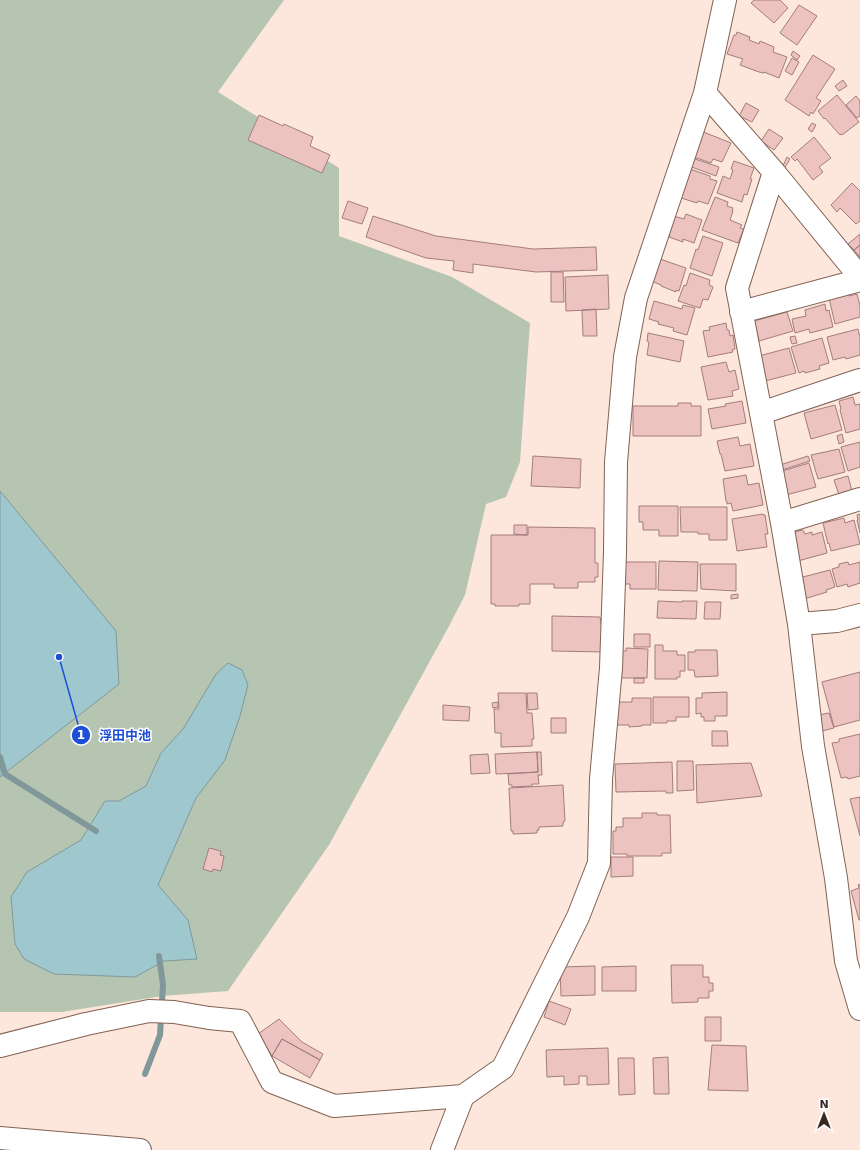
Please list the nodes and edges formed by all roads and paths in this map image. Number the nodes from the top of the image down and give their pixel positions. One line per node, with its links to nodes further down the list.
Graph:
1 (725, 0): 2 (main road)
2 (705, 93): 3 (main road); 14 (main road)
3 (774, 172): 4 (main road); 5 (main road)
4 (860, 278): 5 (main road)
5 (741, 312): 7 (main road)
6 (860, 380): 7 (main road)
7 (761, 413): 9 (main road)
8 (860, 499): 9 (main road)
9 (782, 523): 11 (main road)
10 (860, 615): 11 (main road)
11 (798, 624): 12 (main road)
12 (860, 1009)
13 (0, 1046): 14 (main road)
14 (463, 1096): 17 (main road)
15 (0, 1138): 16 (main road)
16 (140, 1150)
17 (442, 1150)

